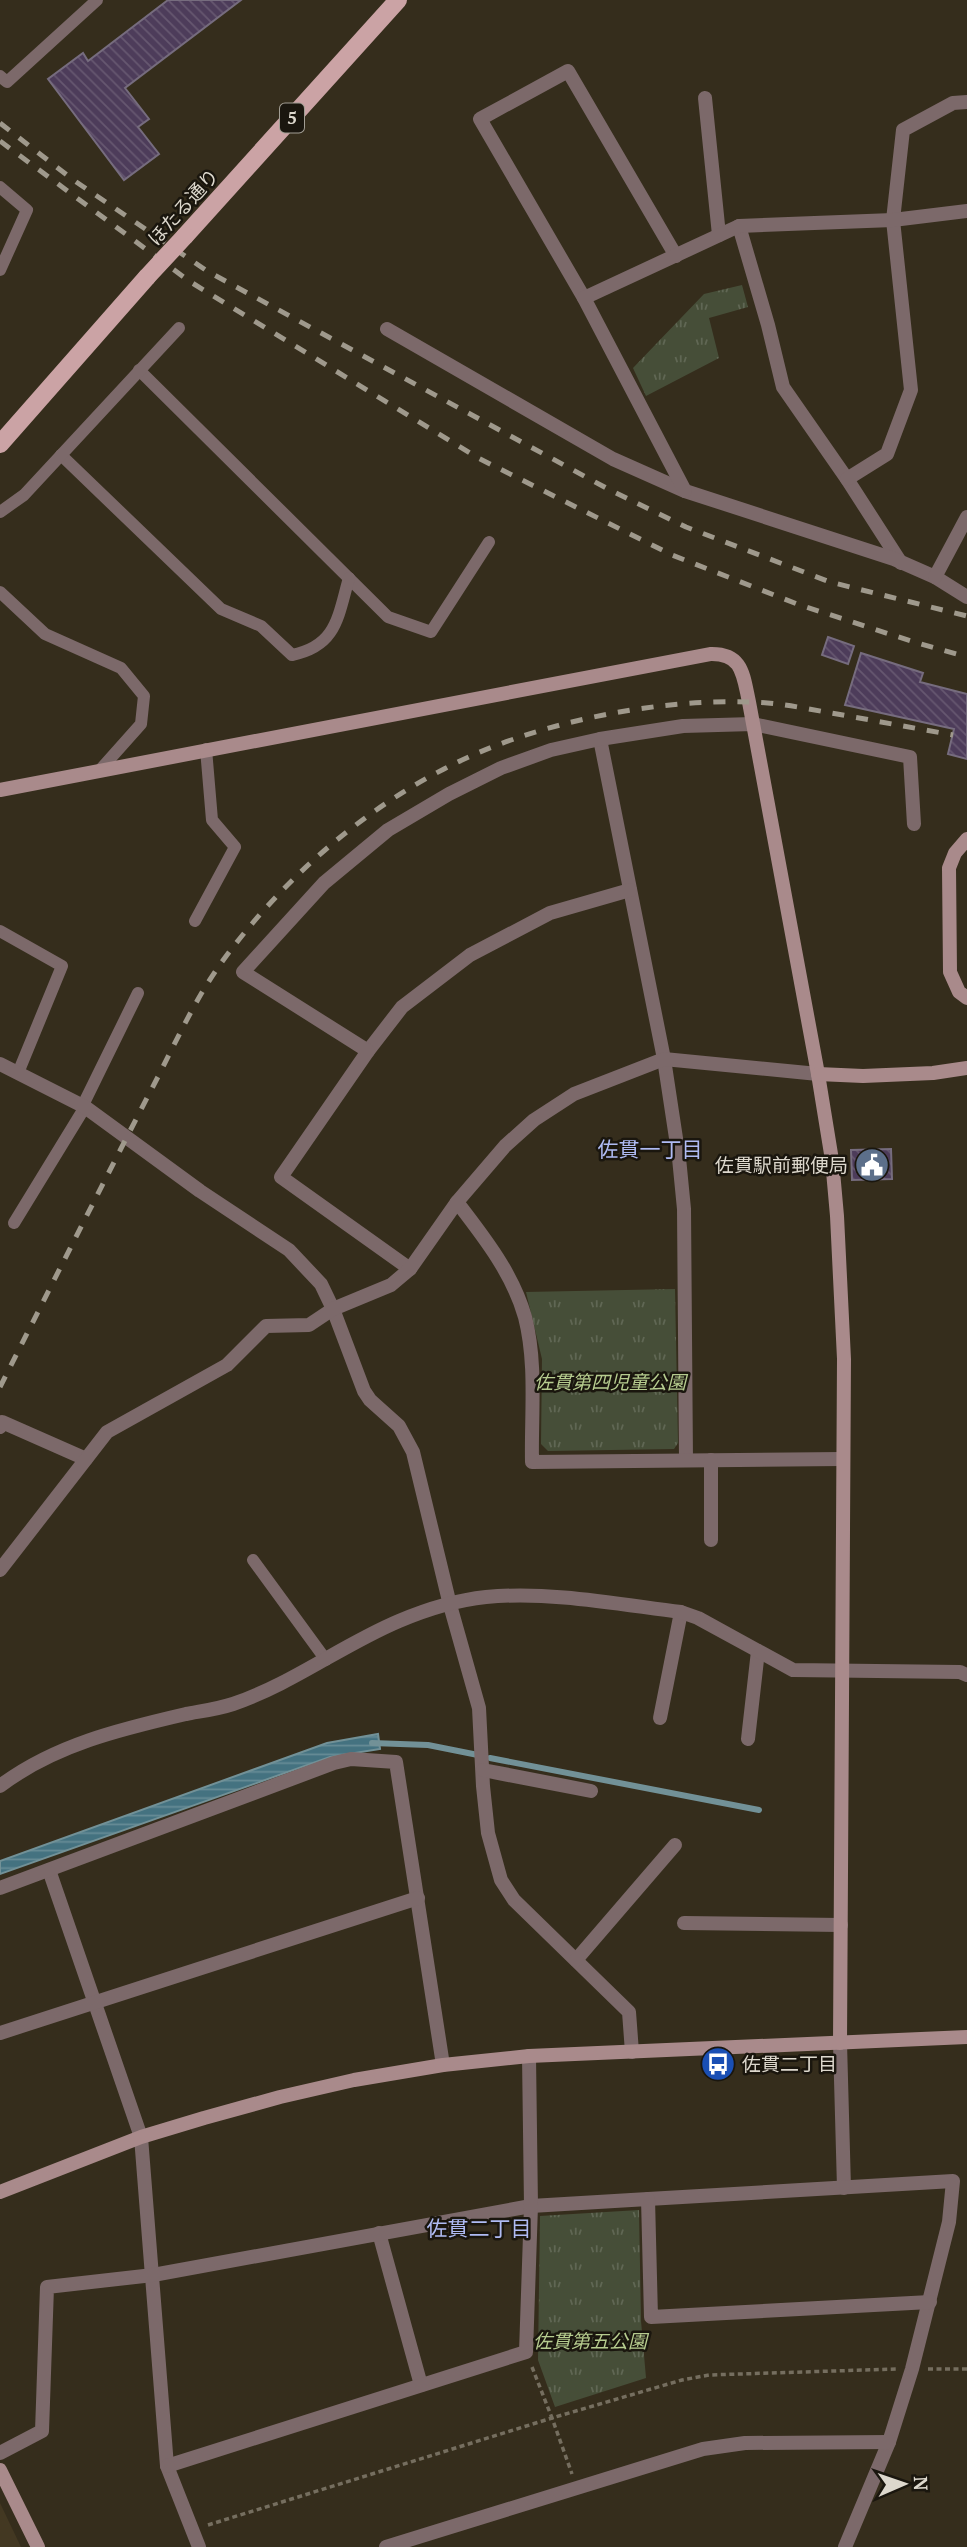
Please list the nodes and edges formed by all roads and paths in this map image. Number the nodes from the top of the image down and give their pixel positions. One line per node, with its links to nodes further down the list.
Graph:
1 (97, 0): 3 (lane)
2 (398, 0): 17 (main road, ほたる通り / 5, bridge)
3 (0, 76)
4 (705, 99): 10 (street)
5 (967, 102): 8 (street)
6 (0, 187): 12 (lane)
7 (967, 211): 8 (street)
8 (893, 220): 9 (street); 19 (street)
9 (739, 226): 10 (street); 19 (street)
10 (719, 236): 11 (street)
11 (676, 256): 13 (street); 13 (street)
12 (0, 271)
13 (584, 298): 20 (street)
14 (179, 328): 16 (lane)
15 (387, 328): 20 (street)
16 (139, 370): 18 (lane); 26 (lane)
17 (0, 443)
18 (61, 455): 21 (lane); 26 (lane)
19 (847, 479): 24 (street)
20 (685, 491): 24 (street)
21 (0, 512)
22 (967, 517): 25 (street)
23 (489, 542): 26 (lane)
24 (901, 562): 25 (street)
25 (935, 577): 28 (street)
26 (349, 578)
27 (0, 592): 32 (lane)
28 (967, 597)
29 (753, 724): 30 (street); 31 (street); 34 (street); 46 (street)
30 (600, 739): 36 (street); 41 (street)
31 (206, 749): 32 (street); 37 (lane)
32 (100, 770): 33 (street)
33 (0, 790)
34 (914, 824)
35 (967, 839): 40 (street)
36 (630, 890): 41 (street); 42 (street)
37 (195, 921)
38 (0, 931): 45 (lane)
39 (138, 993): 47 (lane)
40 (967, 998)
41 (368, 1051): 50 (street)
42 (664, 1059): 46 (street); 48 (street); 56 (street)
43 (0, 1064): 45 (street)
44 (967, 1068): 46 (street)
45 (18, 1073): 47 (street)
46 (818, 1074): 55 (street)
47 (84, 1106): 49 (lane); 51 (street)
48 (457, 1202): 50 (street); 56 (street)
49 (14, 1223)
50 (410, 1269): 51 (street)
51 (334, 1309): 53 (street); 60 (street)
52 (0, 1426): 53 (street)
53 (86, 1459): 59 (street)
54 (712, 1460): 55 (street); 56 (street); 57 (street)
55 (842, 1460): 64 (street)
56 (686, 1461)
57 (710, 1540)
58 (253, 1560): 63 (lane)
59 (0, 1570)
60 (450, 1605): 61 (street); 63 (street); 68 (street)
61 (681, 1612): 62 (street); 66 (street)
62 (758, 1651): 64 (street); 67 (street)
63 (326, 1660): 69 (street)
64 (843, 1672): 65 (street); 76 (street)
65 (967, 1675)
66 (660, 1718)
67 (748, 1739)
68 (482, 1770): 70 (street); 77 (street)
69 (0, 1786)
70 (591, 1791)
71 (674, 1845): 77 (street)
72 (49, 1870): 73 (street); 74 (street); 78 (street)
73 (0, 1888)
74 (418, 1898): 78 (street); 84 (street)
75 (684, 1923): 76 (street)
76 (841, 1925): 81 (street)
77 (576, 1960): 82 (street)
78 (96, 2001): 79 (street); 85 (street)
79 (0, 2033)
80 (967, 2037): 81 (street)
81 (840, 2043): 82 (street); 86 (street)
82 (632, 2052): 83 (street)
83 (529, 2056): 84 (street); 89 (street)
84 (443, 2065): 85 (street)
85 (141, 2137): 87 (street); 91 (street)
86 (844, 2188): 88 (street); 92 (street)
87 (0, 2192)
88 (648, 2199): 89 (street); 92 (street)
89 (531, 2206): 90 (street); 93 (street)
90 (379, 2233): 91 (street); 96 (street)
91 (153, 2275): 99 (street); 100 (street)
92 (930, 2302): 95 (street)
93 (526, 2352): 96 (street); 97 (path)
94 (967, 2369): 95 (path)
95 (912, 2370): 97 (path); 98 (street)
96 (421, 2385): 100 (street)
97 (552, 2418): 102 (path); 103 (path)
98 (889, 2442): 102 (street); 107 (street)
99 (0, 2452)
100 (167, 2466): 103 (street)
101 (0, 2470): 104 (street)
102 (576, 2487): 106 (street)
103 (192, 2530): 105 (street)
104 (38, 2547)
105 (199, 2547)
106 (386, 2547)
107 (845, 2547)

